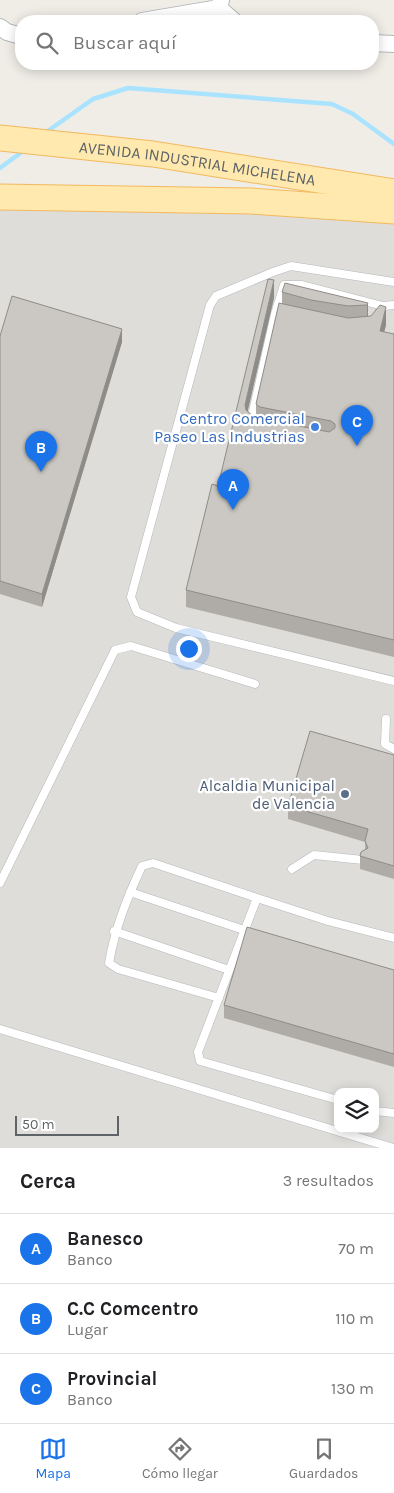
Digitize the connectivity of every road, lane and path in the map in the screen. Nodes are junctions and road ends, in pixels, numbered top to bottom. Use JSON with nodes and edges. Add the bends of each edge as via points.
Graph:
{"nodes":[{"id":1,"x":220,"y":4,"type":"edge"},
{"id":2,"x":170,"y":15,"type":"edge"},
{"id":3,"x":229,"y":15,"type":"edge"},
{"id":4,"x":0,"y":27,"type":"edge"},
{"id":5,"x":15,"y":34,"type":"edge"},
{"id":6,"x":379,"y":43,"type":"edge"},
{"id":7,"x":394,"y":44,"type":"edge"},
{"id":8,"x":10,"y":139,"type":"edge"},
{"id":9,"x":394,"y":192,"type":"edge"},
{"id":10,"x":0,"y":197,"type":"edge"},
{"id":11,"x":394,"y":211,"type":"edge"},
{"id":12,"x":394,"y":282,"type":"edge"},
{"id":13,"x":394,"y":305,"type":"edge"},
{"id":14,"x":383,"y":306,"type":"junction"},
{"id":15,"x":275,"y":314,"type":"junction"},
{"id":16,"x":292,"y":318,"type":"edge"},
{"id":17,"x":374,"y":321,"type":"edge"},
{"id":18,"x":256,"y":430,"type":"edge"},
{"id":19,"x":394,"y":681,"type":"edge"},
{"id":20,"x":255,"y":684,"type":"dead end"},
{"id":21,"x":386,"y":720,"type":"dead end"},
{"id":22,"x":394,"y":749,"type":"edge"},
{"id":23,"x":363,"y":860,"type":"edge"},
{"id":24,"x":292,"y":869,"type":"dead end"},
{"id":25,"x":0,"y":884,"type":"edge"},
{"id":26,"x":130,"y":892,"type":"junction"},
{"id":27,"x":257,"y":898,"type":"junction"},
{"id":28,"x":244,"y":930,"type":"junction"},
{"id":29,"x":114,"y":931,"type":"junction"},
{"id":30,"x":394,"y":938,"type":"edge"},
{"id":31,"x":228,"y":970,"type":"junction"},
{"id":32,"x":219,"y":998,"type":"junction"},
{"id":33,"x":0,"y":1028,"type":"edge"},
{"id":34,"x":334,"y":1099,"type":"edge"},
{"id":35,"x":379,"y":1111,"type":"edge"},
{"id":36,"x":394,"y":1113,"type":"edge"},
{"id":37,"x":393,"y":1148,"type":"edge"}],
"edges":[{"from":1,"to":2,"type":"street"},
{"from":1,"to":3,"type":"street"},
{"from":4,"to":5,"type":"street"},
{"from":6,"to":7,"type":"street"},
{"from":8,"to":9,"type":"main road","name":"AVENIDA INDUSTRIAL MICHELENA","via":[[160,155]]},
{"from":10,"to":11,"type":"main road","name":"AVENIDA INDUSTRIAL MICHELENA","via":[[251,201]]},
{"from":12,"to":19,"type":"lane","via":[[291,266],[216,296],[210,305],[131,597],[137,612],[176,628]]},
{"from":13,"to":14,"type":"lane"},
{"from":14,"to":15,"type":"lane","via":[[302,285],[284,284]]},
{"from":14,"to":17,"type":"lane"},
{"from":15,"to":16,"type":"lane"},
{"from":15,"to":18,"type":"lane","via":[[250,424]]},
{"from":20,"to":25,"type":"lane","via":[[131,646],[115,650]]},
{"from":21,"to":22,"type":"lane","via":[[385,744]]},
{"from":23,"to":24,"type":"lane","via":[[314,855]]},
{"from":26,"to":27,"type":"lane","via":[[142,866],[152,863]]},
{"from":26,"to":28,"type":"lane"},
{"from":26,"to":29,"type":"lane"},
{"from":27,"to":28,"type":"lane"},
{"from":27,"to":30,"type":"lane"},
{"from":28,"to":31,"type":"lane"},
{"from":29,"to":31,"type":"lane"},
{"from":29,"to":32,"type":"lane","via":[[108,963],[118,969]]},
{"from":31,"to":32,"type":"lane"},
{"from":32,"to":34,"type":"lane","via":[[198,1052],[200,1062]]},
{"from":33,"to":37,"type":"lane"},
{"from":35,"to":36,"type":"lane"}]}
